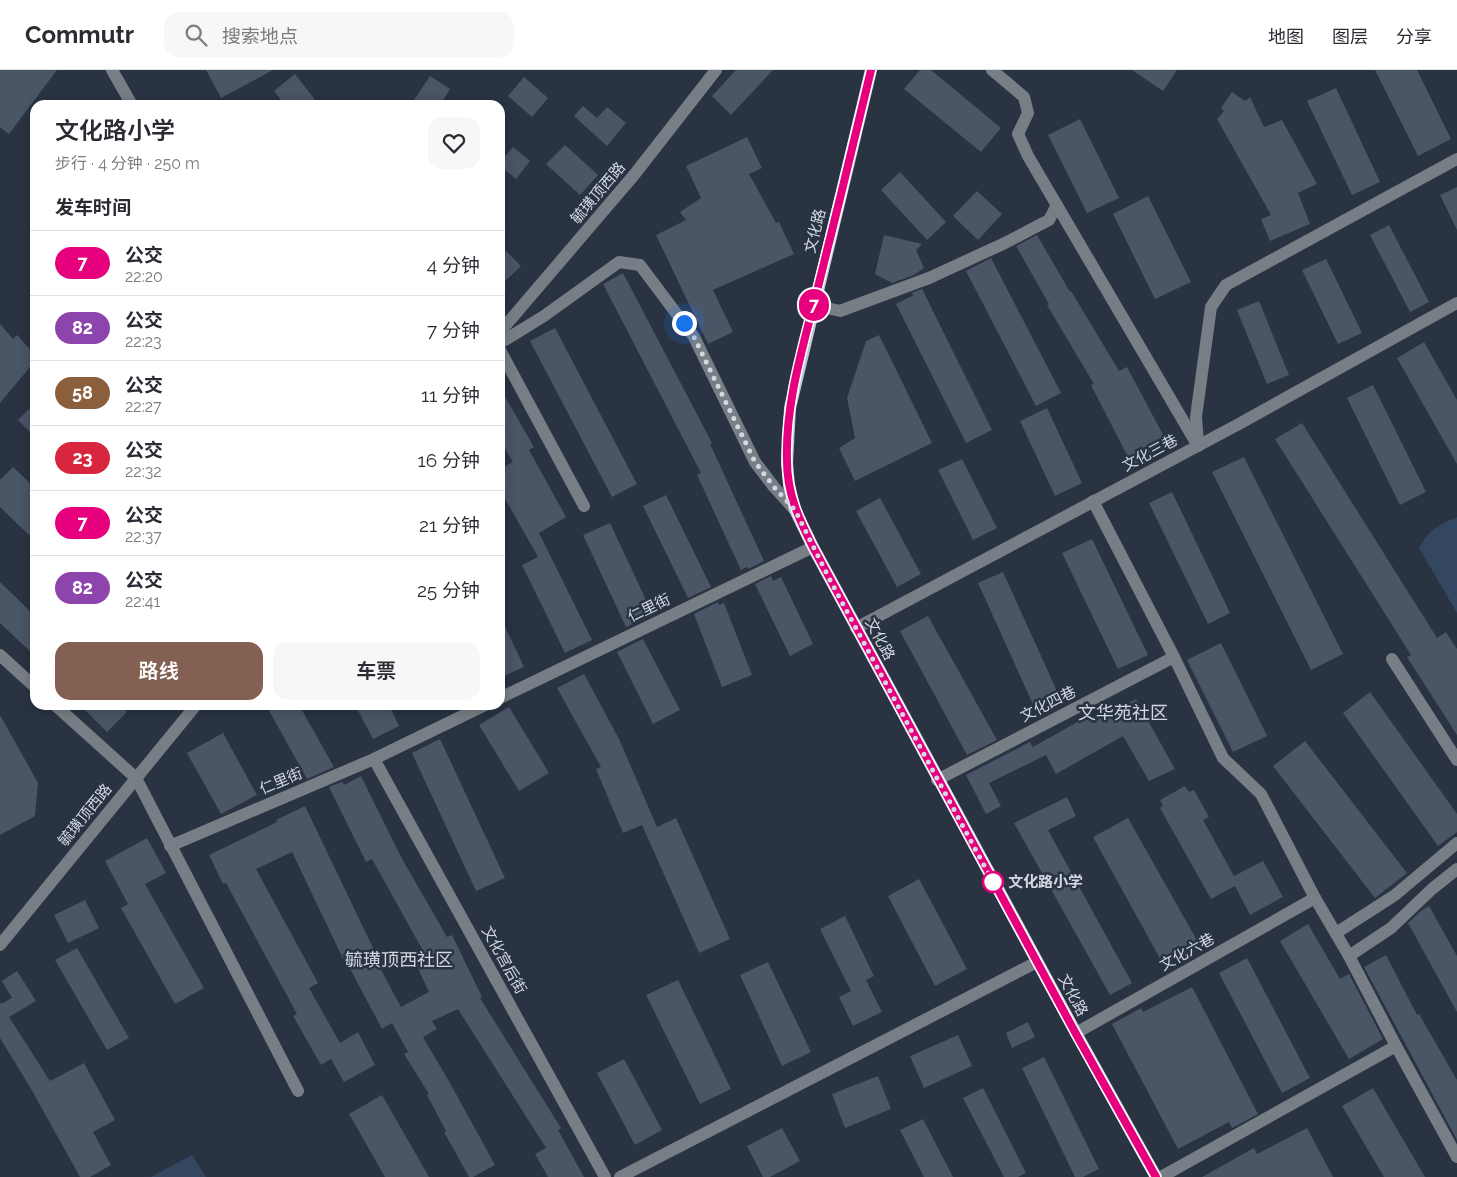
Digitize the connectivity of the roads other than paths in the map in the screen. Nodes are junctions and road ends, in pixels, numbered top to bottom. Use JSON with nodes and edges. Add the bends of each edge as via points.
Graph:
{"nodes":[{"id":1,"x":112,"y":70,"type":"edge"},
{"id":2,"x":716,"y":70,"type":"edge"},
{"id":3,"x":871,"y":70,"type":"edge"},
{"id":4,"x":992,"y":70,"type":"edge"},
{"id":5,"x":129,"y":100,"type":"edge"},
{"id":6,"x":1457,"y":159,"type":"edge"},
{"id":7,"x":1057,"y":205,"type":"junction"},
{"id":8,"x":1457,"y":303,"type":"edge"},
{"id":9,"x":814,"y":305,"type":"junction"},
{"id":10,"x":505,"y":326,"type":"edge"},
{"id":11,"x":505,"y":340,"type":"edge"},
{"id":12,"x":505,"y":359,"type":"edge"},
{"id":13,"x":1198,"y":446,"type":"junction"},
{"id":14,"x":1093,"y":501,"type":"junction"},
{"id":15,"x":584,"y":506,"type":"dead end"},
{"id":16,"x":795,"y":510,"type":"junction"},
{"id":17,"x":813,"y":547,"type":"junction"},
{"id":18,"x":856,"y":628,"type":"junction"},
{"id":19,"x":0,"y":655,"type":"edge"},
{"id":20,"x":1174,"y":657,"type":"junction"},
{"id":21,"x":1392,"y":658,"type":"dead end"},
{"id":22,"x":30,"y":682,"type":"edge"},
{"id":23,"x":505,"y":696,"type":"edge"},
{"id":24,"x":61,"y":710,"type":"edge"},
{"id":25,"x":192,"y":710,"type":"edge"},
{"id":26,"x":475,"y":710,"type":"edge"},
{"id":27,"x":374,"y":759,"type":"junction"},
{"id":28,"x":1457,"y":760,"type":"edge"},
{"id":29,"x":136,"y":778,"type":"junction"},
{"id":30,"x":937,"y":780,"type":"junction"},
{"id":31,"x":1457,"y":843,"type":"edge"},
{"id":32,"x":170,"y":846,"type":"junction"},
{"id":33,"x":1457,"y":869,"type":"edge"},
{"id":34,"x":1315,"y":898,"type":"junction"},
{"id":35,"x":1336,"y":933,"type":"junction"},
{"id":36,"x":0,"y":945,"type":"edge"},
{"id":37,"x":1349,"y":956,"type":"junction"},
{"id":38,"x":1037,"y":962,"type":"junction"},
{"id":39,"x":1076,"y":1034,"type":"junction"},
{"id":40,"x":1396,"y":1046,"type":"junction"},
{"id":41,"x":298,"y":1091,"type":"dead end"},
{"id":42,"x":1457,"y":1157,"type":"edge"},
{"id":43,"x":605,"y":1177,"type":"edge"},
{"id":44,"x":620,"y":1177,"type":"edge"},
{"id":45,"x":1156,"y":1177,"type":"edge"},
{"id":46,"x":1161,"y":1177,"type":"edge"}],
"edges":[{"from":1,"to":5,"type":"street"},
{"from":2,"to":10,"type":"street","name":"毓璜顶西路","via":[[634,175]]},
{"from":3,"to":9,"type":"main road","name":"文化路"},
{"from":4,"to":7,"type":"street","via":[[1024,96],[1028,114],[1018,134]]},
{"from":6,"to":13,"type":"street","via":[[1226,285],[1211,307],[1196,417]]},
{"from":7,"to":9,"type":"street","via":[[1049,220],[929,278],[840,311]]},
{"from":7,"to":13,"type":"street"},
{"from":8,"to":13,"type":"street","name":"文化三巷"},
{"from":9,"to":16,"type":"main road","name":"文化路","via":[[787,433],[786,462]]},
{"from":11,"to":16,"type":"street","via":[[619,262],[640,264],[694,337],[755,462]]},
{"from":12,"to":15,"type":"street"},
{"from":13,"to":14,"type":"street","name":"文化三巷"},
{"from":14,"to":18,"type":"street","name":"文化三巷"},
{"from":14,"to":20,"type":"street"},
{"from":16,"to":17,"type":"main road","name":"文化路"},
{"from":17,"to":18,"type":"main road","name":"文化路"},
{"from":17,"to":23,"type":"street","name":"仁里街"},
{"from":18,"to":30,"type":"main road","name":"文化路"},
{"from":19,"to":22,"type":"street"},
{"from":20,"to":30,"type":"street","name":"文化四巷"},
{"from":20,"to":34,"type":"street","via":[[1223,758],[1261,794]]},
{"from":21,"to":28,"type":"street"},
{"from":24,"to":29,"type":"street"},
{"from":25,"to":29,"type":"street","name":"毓璜顶西路"},
{"from":26,"to":27,"type":"street","name":"仁里街"},
{"from":27,"to":32,"type":"street","name":"仁里街"},
{"from":27,"to":43,"type":"street","name":"文化宫后街"},
{"from":29,"to":32,"type":"street"},
{"from":29,"to":36,"type":"street","name":"毓璜顶西路"},
{"from":30,"to":38,"type":"main road","name":"文化路"},
{"from":31,"to":35,"type":"street","via":[[1395,895]]},
{"from":32,"to":41,"type":"street"},
{"from":33,"to":37,"type":"street","via":[[1391,928]]},
{"from":34,"to":35,"type":"street"},
{"from":34,"to":39,"type":"street","name":"文化六巷"},
{"from":35,"to":37,"type":"street"},
{"from":37,"to":40,"type":"street"},
{"from":38,"to":39,"type":"main road","name":"文化路"},
{"from":38,"to":44,"type":"street"},
{"from":39,"to":45,"type":"main road","name":"文化路"},
{"from":40,"to":42,"type":"street"},
{"from":40,"to":46,"type":"street"}]}
